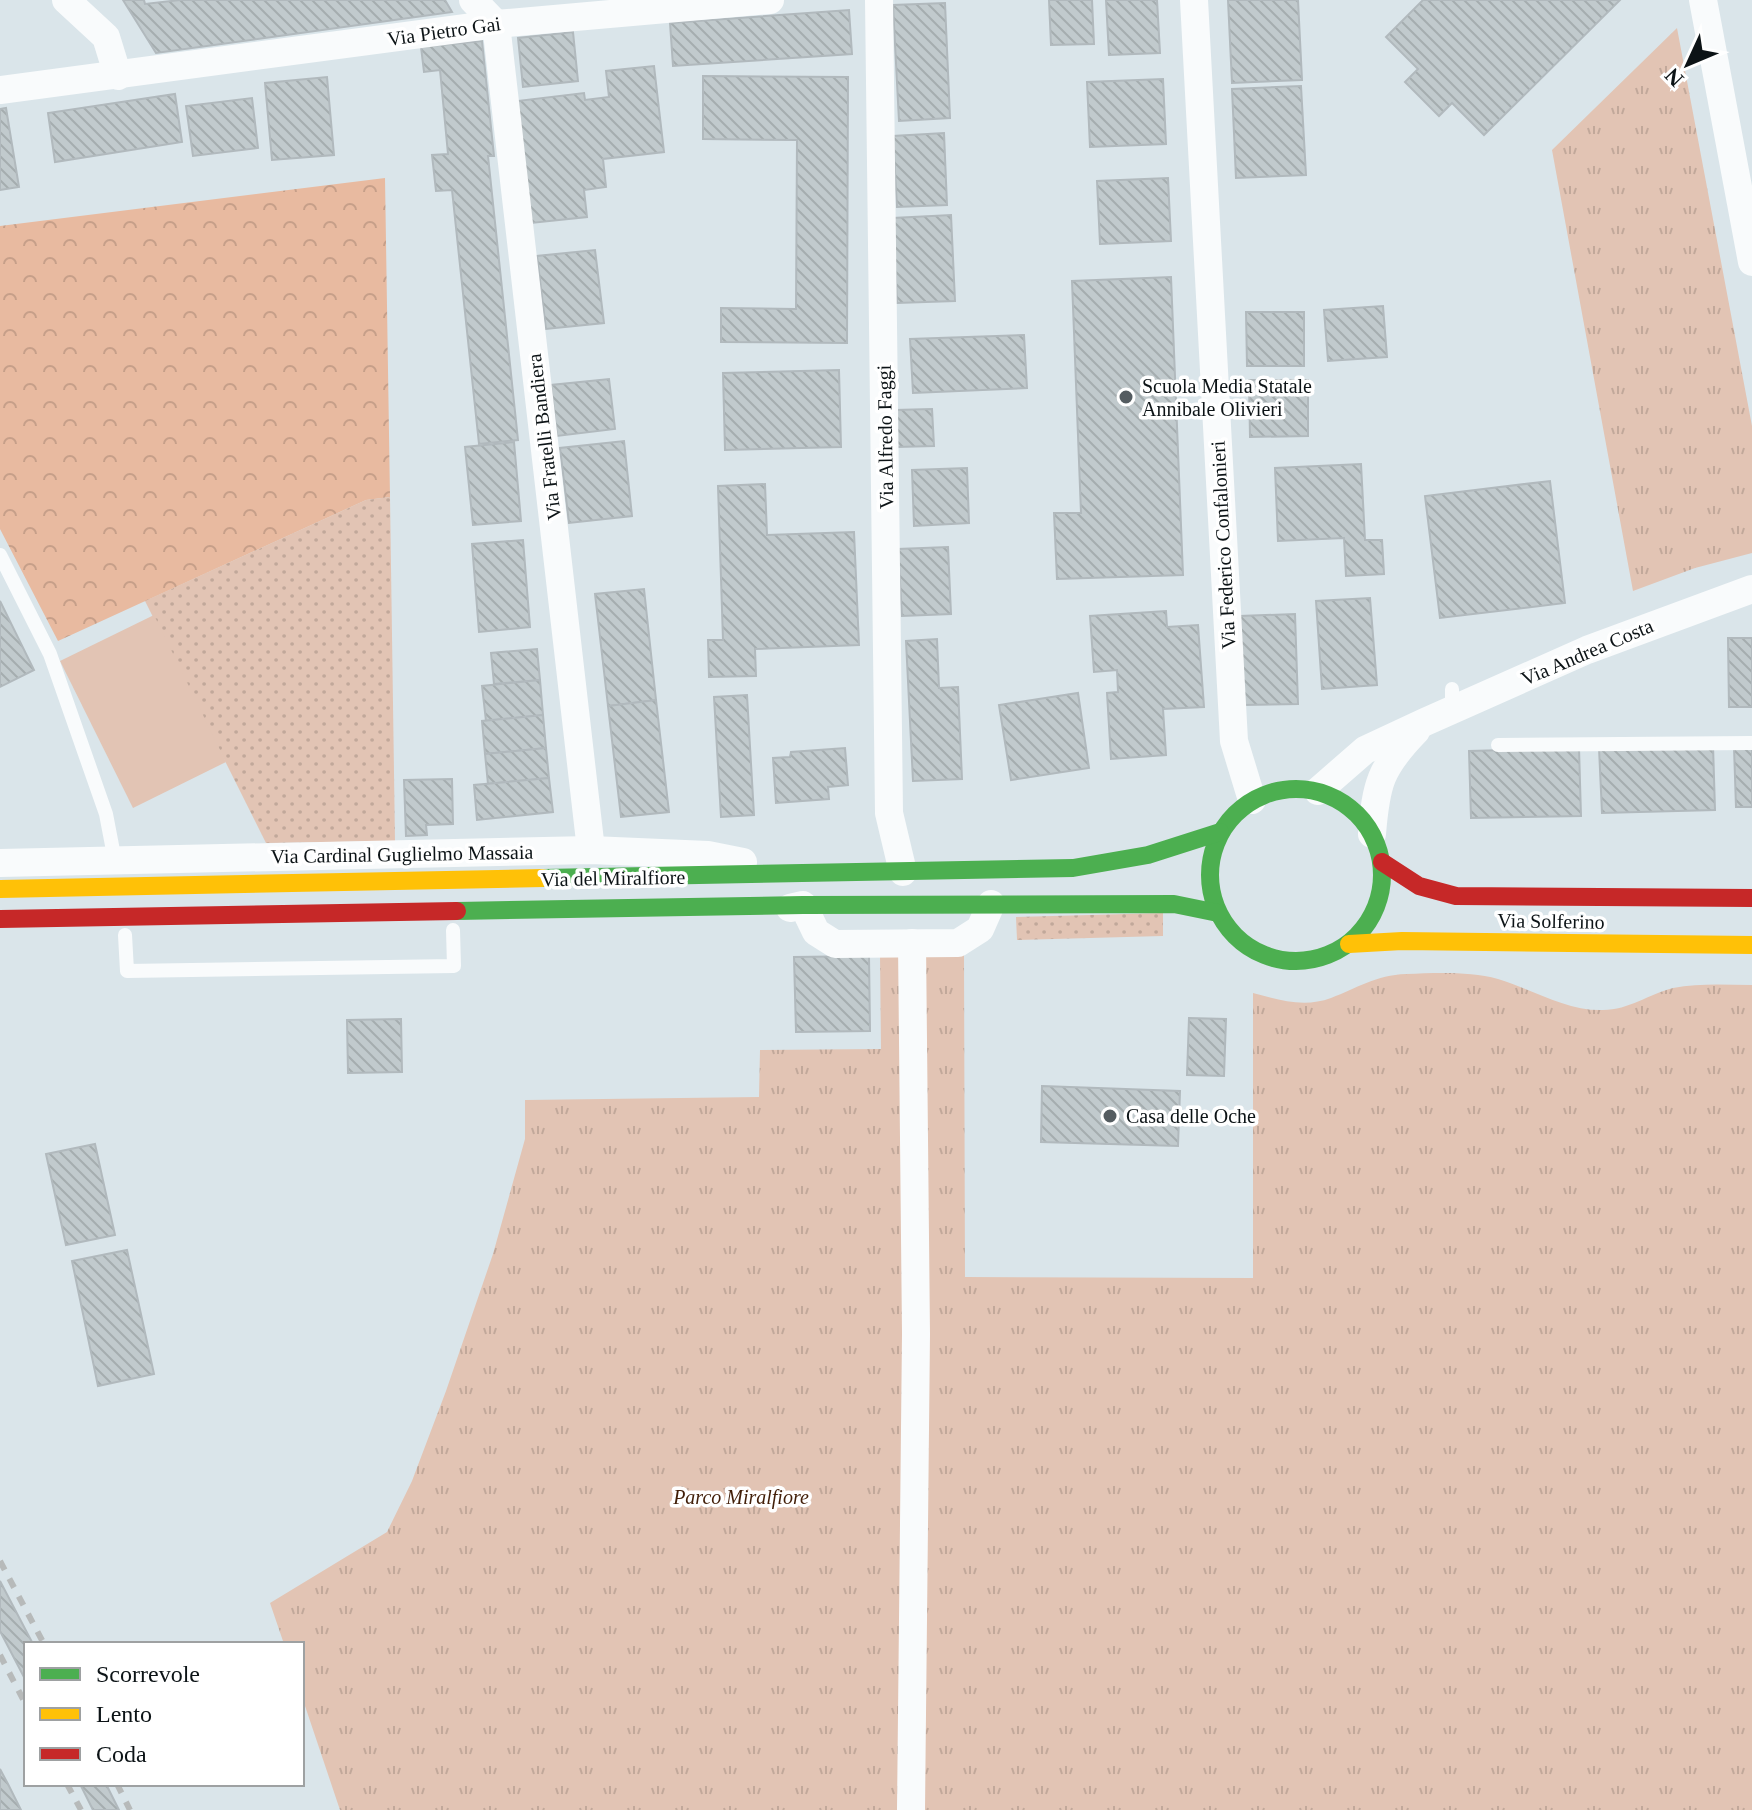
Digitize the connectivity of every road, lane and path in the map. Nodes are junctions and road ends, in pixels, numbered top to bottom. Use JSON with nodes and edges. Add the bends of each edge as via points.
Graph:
{"nodes":[{"id":1,"x":66,"y":0,"type":"edge"},
{"id":2,"x":473,"y":0,"type":"edge"},
{"id":3,"x":770,"y":0,"type":"edge"},
{"id":4,"x":879,"y":0,"type":"edge"},
{"id":5,"x":1194,"y":0,"type":"edge"},
{"id":6,"x":1703,"y":0,"type":"edge"},
{"id":7,"x":496,"y":24,"type":"junction"},
{"id":8,"x":118,"y":76,"type":"junction"},
{"id":9,"x":0,"y":90,"type":"edge"},
{"id":10,"x":1752,"y":262,"type":"edge"},
{"id":11,"x":0,"y":555,"type":"edge"},
{"id":12,"x":1752,"y":589,"type":"edge"},
{"id":13,"x":1425,"y":722,"type":"junction"},
{"id":14,"x":1752,"y":743,"type":"edge"},
{"id":15,"x":1498,"y":745,"type":"dead end"},
{"id":16,"x":1318,"y":791,"type":"junction"},
{"id":17,"x":1252,"y":800,"type":"junction"},
{"id":18,"x":1220,"y":832,"type":"junction"},
{"id":19,"x":1372,"y":834,"type":"junction"},
{"id":20,"x":591,"y":850,"type":"junction"},
{"id":21,"x":85,"y":861,"type":"junction"},
{"id":22,"x":115,"y":861,"type":"junction"},
{"id":23,"x":1382,"y":862,"type":"junction"},
{"id":24,"x":0,"y":863,"type":"edge"},
{"id":25,"x":903,"y":872,"type":"junction"},
{"id":26,"x":802,"y":875,"type":"junction"},
{"id":27,"x":0,"y":889,"type":"edge"},
{"id":28,"x":1752,"y":898,"type":"edge"},
{"id":29,"x":991,"y":904,"type":"junction"},
{"id":30,"x":803,"y":905,"type":"junction"},
{"id":31,"x":1218,"y":913,"type":"junction"},
{"id":32,"x":0,"y":919,"type":"edge"},
{"id":33,"x":453,"y":930,"type":"junction"},
{"id":34,"x":125,"y":935,"type":"junction"},
{"id":35,"x":58,"y":936,"type":"junction"},
{"id":36,"x":0,"y":937,"type":"edge"},
{"id":37,"x":912,"y":943,"type":"junction"},
{"id":38,"x":1349,"y":944,"type":"junction"},
{"id":39,"x":1752,"y":945,"type":"edge"},
{"id":40,"x":911,"y":1810,"type":"edge"}],
"edges":[{"from":1,"to":8,"type":"street","via":[[106,37]]},
{"from":2,"to":7,"type":"street"},
{"from":3,"to":7,"type":"street","name":"Via Pietro Gai"},
{"from":4,"to":25,"type":"street","name":"Via Alfredo Faggi","via":[[889,813]]},
{"from":5,"to":17,"type":"street","name":"Via Federico Confalonieri","via":[[1234,741]]},
{"from":6,"to":10,"type":"street"},
{"from":7,"to":8,"type":"street","name":"Via Pietro Gai"},
{"from":7,"to":20,"type":"street","name":"Via Fratelli Bandiera"},
{"from":8,"to":9,"type":"street","name":"Via Pietro Gai"},
{"from":11,"to":22,"type":"lane","via":[[50,654],[106,814]]},
{"from":12,"to":13,"type":"street","name":"Via Andrea Costa","via":[[1452,700]]},
{"from":13,"to":16,"type":"street","name":"Via Andrea Costa","via":[[1365,750]]},
{"from":13,"to":19,"type":"street","name":"Via Andrea Costa","via":[[1387,767],[1375,793]]},
{"from":14,"to":15,"type":"lane"},
{"from":16,"to":17,"type":"main road","via":[[1273,791]]},
{"from":16,"to":19,"type":"main road","via":[[1358,815]]},
{"from":17,"to":18,"type":"main road"},
{"from":18,"to":25,"type":"main road","name":"Via del Miralfiore","via":[[1141,858],[1087,867]]},
{"from":18,"to":31,"type":"main road","via":[[1210,873]]},
{"from":19,"to":23,"type":"main road"},
{"from":20,"to":22,"type":"street","name":"Via Cardinal Guglielmo Massaia"},
{"from":20,"to":26,"type":"street","name":"Via Cardinal Guglielmo Massaia","via":[[708,855]]},
{"from":21,"to":22,"type":"street","name":"Via Cardinal Guglielmo Massaia"},
{"from":21,"to":24,"type":"street","name":"Via Cardinal Guglielmo Massaia"},
{"from":21,"to":34,"type":"street","via":[[104,872],[121,910]]},
{"from":21,"to":35,"type":"street","via":[[53,893],[51,911]]},
{"from":23,"to":28,"type":"main road","name":"Via Solferino","via":[[1419,886],[1456,896]]},
{"from":23,"to":38,"type":"main road","via":[[1377,908]]},
{"from":25,"to":26,"type":"main road","name":"Via del Miralfiore"},
{"from":26,"to":27,"type":"main road","name":"Via del Miralfiore"},
{"from":29,"to":30,"type":"main road","name":"Via del Miralfiore"},
{"from":29,"to":31,"type":"main road","name":"Via del Miralfiore","via":[[1174,904]]},
{"from":29,"to":37,"type":"street","via":[[980,929],[958,943]]},
{"from":30,"to":32,"type":"main road","name":"Via del Miralfiore"},
{"from":30,"to":33,"type":"street","name":"Via del Miralfiore","via":[[716,926]]},
{"from":30,"to":37,"type":"street","via":[[816,932],[835,944]]},
{"from":31,"to":38,"type":"main road","via":[[1233,934],[1276,960],[1302,962]]},
{"from":33,"to":34,"type":"street","name":"Via del Miralfiore"},
{"from":33,"to":34,"type":"lane","via":[[454,966],[127,971]]},
{"from":34,"to":35,"type":"street","name":"Via del Miralfiore"},
{"from":35,"to":36,"type":"street","name":"Via del Miralfiore"},
{"from":37,"to":40,"type":"street","via":[[916,1334]]},
{"from":38,"to":39,"type":"main road","name":"Via Solferino"}]}
